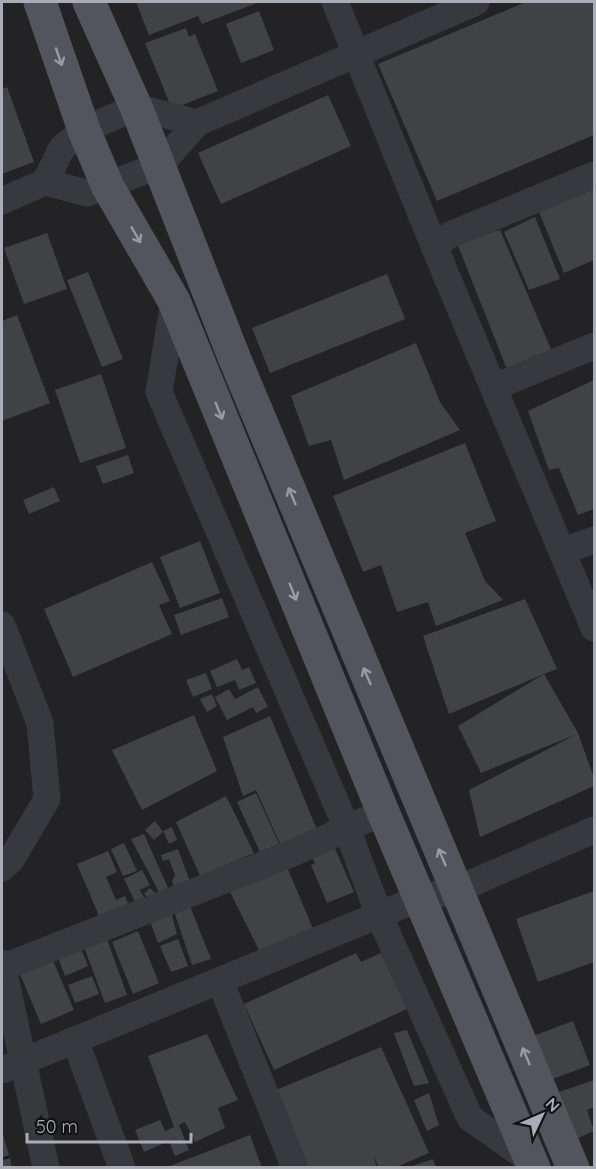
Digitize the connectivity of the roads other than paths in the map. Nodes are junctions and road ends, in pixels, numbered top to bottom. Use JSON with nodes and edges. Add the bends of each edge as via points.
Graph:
{"nodes":[{"id":1,"x":40,"y":2,"type":"edge"},
{"id":2,"x":89,"y":2,"type":"edge"},
{"id":3,"x":335,"y":2,"type":"edge"},
{"id":4,"x":476,"y":2,"type":"edge"},
{"id":5,"x":356,"y":54,"type":"junction"},
{"id":6,"x":136,"y":107,"type":"junction"},
{"id":7,"x":197,"y":123,"type":"junction"},
{"id":8,"x":84,"y":130,"type":"junction"},
{"id":9,"x":160,"y":165,"type":"junction"},
{"id":10,"x":594,"y":176,"type":"edge"},
{"id":11,"x":45,"y":182,"type":"junction"},
{"id":12,"x":108,"y":187,"type":"junction"},
{"id":13,"x":2,"y":201,"type":"edge"},
{"id":14,"x":434,"y":246,"type":"junction"},
{"id":15,"x":174,"y":301,"type":"junction"},
{"id":16,"x":594,"y":346,"type":"edge"},
{"id":17,"x":494,"y":387,"type":"junction"},
{"id":18,"x":594,"y":540,"type":"edge"},
{"id":19,"x":563,"y":551,"type":"junction"},
{"id":20,"x":2,"y":625,"type":"edge"},
{"id":21,"x":594,"y":628,"type":"edge"},
{"id":22,"x":382,"y":812,"type":"junction"},
{"id":23,"x":346,"y":826,"type":"junction"},
{"id":24,"x":594,"y":830,"type":"edge"},
{"id":25,"x":2,"y":868,"type":"edge"},
{"id":26,"x":456,"y":890,"type":"junction"},
{"id":27,"x":420,"y":898,"type":"junction"},
{"id":28,"x":379,"y":915,"type":"junction"},
{"id":29,"x":3,"y":965,"type":"edge"},
{"id":30,"x":220,"y":981,"type":"junction"},
{"id":31,"x":75,"y":1040,"type":"junction"},
{"id":32,"x":12,"y":1065,"type":"edge"},
{"id":33,"x":533,"y":1164,"type":"edge"},
{"id":34,"x":46,"y":1167,"type":"edge"},
{"id":35,"x":122,"y":1167,"type":"edge"},
{"id":36,"x":296,"y":1167,"type":"edge"},
{"id":37,"x":573,"y":1167,"type":"edge"}],
"edges":[{"from":1,"to":8,"type":"main road","one_way":true},
{"from":2,"to":6,"type":"main road"},
{"from":3,"to":5,"type":"street"},
{"from":4,"to":5,"type":"street"},
{"from":5,"to":7,"type":"street"},
{"from":5,"to":14,"type":"street"},
{"from":6,"to":7,"type":"street"},
{"from":6,"to":8,"type":"street"},
{"from":6,"to":9,"type":"main road"},
{"from":7,"to":9,"type":"street"},
{"from":8,"to":11,"type":"street","via":[[62,148]]},
{"from":8,"to":12,"type":"main road"},
{"from":9,"to":12,"type":"street"},
{"from":26,"to":9,"type":"main road","one_way":true,"via":[[234,357]]},
{"from":10,"to":14,"type":"street","via":[[450,235]]},
{"from":11,"to":12,"type":"street","via":[[87,193]]},
{"from":11,"to":13,"type":"street"},
{"from":12,"to":15,"type":"main road","one_way":true},
{"from":14,"to":17,"type":"street"},
{"from":15,"to":22,"type":"main road","one_way":true},
{"from":15,"to":23,"type":"street","via":[[159,392]]},
{"from":16,"to":17,"type":"street"},
{"from":17,"to":19,"type":"street"},
{"from":18,"to":19,"type":"street"},
{"from":19,"to":21,"type":"street"},
{"from":20,"to":25,"type":"street","via":[[40,723],[47,799],[11,860]]},
{"from":22,"to":23,"type":"street"},
{"from":22,"to":27,"type":"main road"},
{"from":23,"to":28,"type":"street"},
{"from":23,"to":29,"type":"street","via":[[293,853]]},
{"from":24,"to":26,"type":"street"},
{"from":26,"to":27,"type":"street"},
{"from":37,"to":26,"type":"main road","one_way":true},
{"from":27,"to":28,"type":"street"},
{"from":27,"to":33,"type":"main road"},
{"from":28,"to":30,"type":"street"},
{"from":28,"to":33,"type":"street","via":[[470,1118]]},
{"from":29,"to":32,"type":"street"},
{"from":30,"to":31,"type":"street"},
{"from":30,"to":36,"type":"street"},
{"from":31,"to":32,"type":"street"},
{"from":31,"to":35,"type":"street"},
{"from":32,"to":34,"type":"street"}]}
